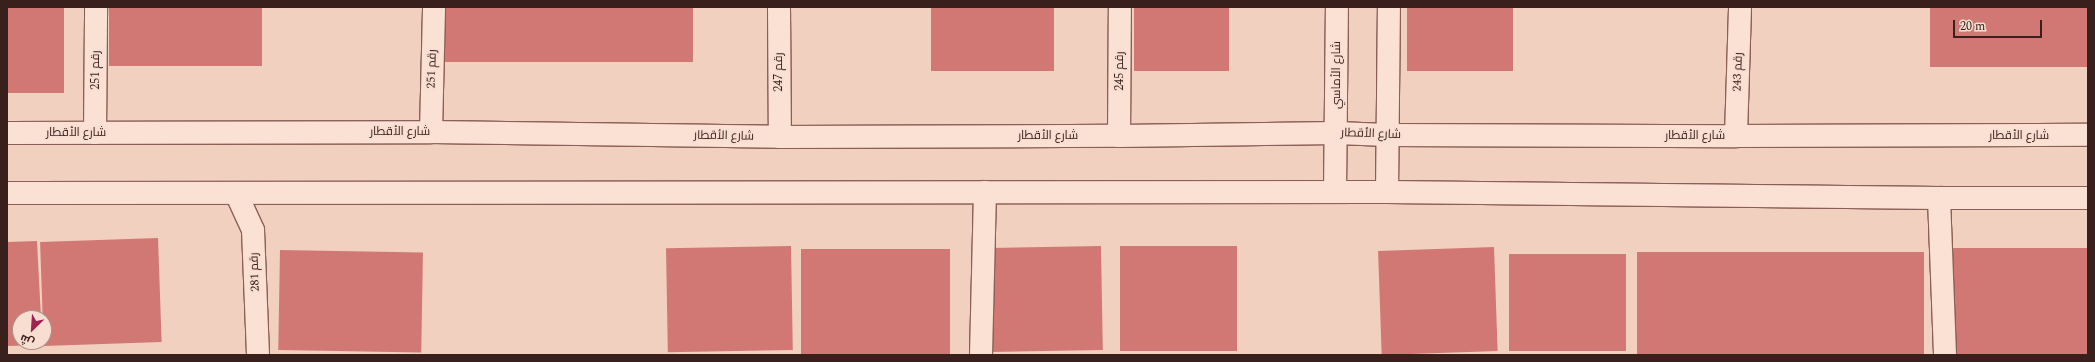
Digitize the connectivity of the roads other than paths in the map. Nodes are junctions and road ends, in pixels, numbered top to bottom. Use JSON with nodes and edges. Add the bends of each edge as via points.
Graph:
{"nodes":[{"id":1,"x":96,"y":7,"type":"edge"},
{"id":2,"x":434,"y":7,"type":"edge"},
{"id":3,"x":779,"y":7,"type":"edge"},
{"id":4,"x":1120,"y":7,"type":"edge"},
{"id":5,"x":1337,"y":7,"type":"edge"},
{"id":6,"x":1389,"y":7,"type":"edge"},
{"id":7,"x":1740,"y":7,"type":"edge"},
{"id":8,"x":431,"y":132,"type":"junction"},
{"id":9,"x":7,"y":133,"type":"edge"},
{"id":10,"x":95,"y":133,"type":"junction"},
{"id":11,"x":1337,"y":133,"type":"junction"},
{"id":12,"x":1387,"y":135,"type":"junction"},
{"id":13,"x":2088,"y":135,"type":"edge"},
{"id":14,"x":1119,"y":136,"type":"junction"},
{"id":15,"x":1736,"y":136,"type":"junction"},
{"id":16,"x":780,"y":137,"type":"junction"},
{"id":17,"x":985,"y":192,"type":"junction"},
{"id":18,"x":1335,"y":192,"type":"junction"},
{"id":19,"x":1387,"y":192,"type":"junction"},
{"id":20,"x":7,"y":193,"type":"edge"},
{"id":21,"x":236,"y":194,"type":"junction"},
{"id":22,"x":1939,"y":198,"type":"junction"},
{"id":23,"x":2088,"y":198,"type":"edge"},
{"id":24,"x":258,"y":355,"type":"edge"},
{"id":25,"x":981,"y":355,"type":"edge"},
{"id":26,"x":1945,"y":355,"type":"edge"}],
"edges":[{"from":1,"to":10,"type":"street","name":"رقم 251"},
{"from":2,"to":8,"type":"street","name":"رقم 251"},
{"from":3,"to":16,"type":"street","name":"رقم 247"},
{"from":4,"to":14,"type":"street","name":"رقم 245"},
{"from":5,"to":11,"type":"street","name":"شارع الأماسي"},
{"from":6,"to":12,"type":"street"},
{"from":7,"to":15,"type":"street","name":"رقم 243"},
{"from":8,"to":10,"type":"street","name":"شارع الأقطار"},
{"from":8,"to":16,"type":"street","name":"شارع الأقطار"},
{"from":9,"to":10,"type":"street","name":"شارع الأقطار"},
{"from":11,"to":12,"type":"street","name":"شارع الأقطار"},
{"from":11,"to":14,"type":"street","name":"شارع الأقطار"},
{"from":11,"to":18,"type":"street","name":"شارع الأماسي"},
{"from":12,"to":15,"type":"street","name":"شارع الأقطار"},
{"from":12,"to":19,"type":"street"},
{"from":13,"to":15,"type":"street","name":"شارع الأقطار"},
{"from":14,"to":16,"type":"street","name":"شارع الأقطار"},
{"from":17,"to":18,"type":"street"},
{"from":17,"to":21,"type":"street"},
{"from":17,"to":25,"type":"street"},
{"from":18,"to":19,"type":"street"},
{"from":19,"to":22,"type":"street"},
{"from":20,"to":21,"type":"street"},
{"from":21,"to":24,"type":"street","name":"رقم 281","via":[[253,230]]},
{"from":22,"to":23,"type":"street"},
{"from":22,"to":26,"type":"street"}]}
